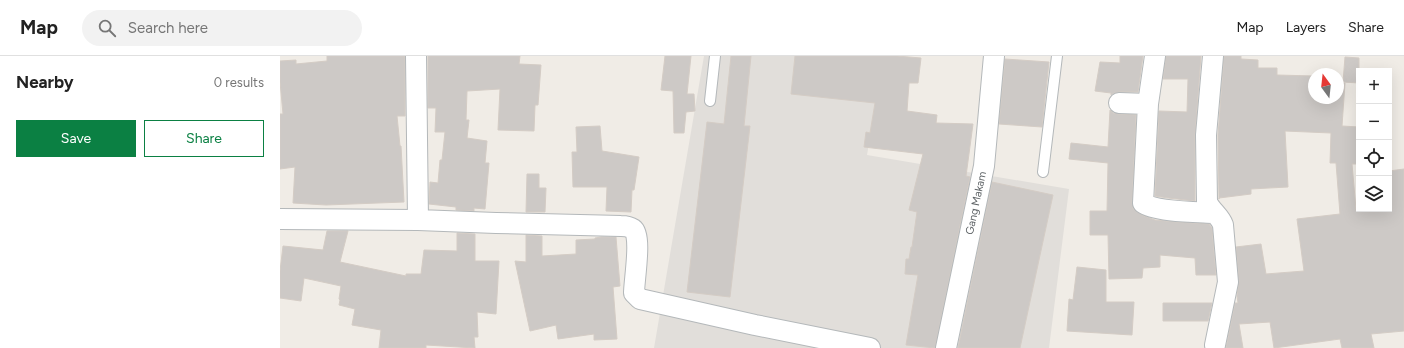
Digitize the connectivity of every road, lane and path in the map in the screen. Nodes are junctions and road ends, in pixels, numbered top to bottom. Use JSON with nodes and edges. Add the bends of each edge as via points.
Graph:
{"nodes":[{"id":1,"x":416,"y":56,"type":"edge"},
{"id":2,"x":715,"y":56,"type":"edge"},
{"id":3,"x":994,"y":56,"type":"edge"},
{"id":4,"x":1057,"y":56,"type":"edge"},
{"id":5,"x":1155,"y":56,"type":"edge"},
{"id":6,"x":1213,"y":56,"type":"edge"},
{"id":7,"x":710,"y":101,"type":"dead end"},
{"id":8,"x":1119,"y":103,"type":"dead end"},
{"id":9,"x":1148,"y":104,"type":"junction"},
{"id":10,"x":1043,"y":172,"type":"dead end"},
{"id":11,"x":1214,"y":213,"type":"junction"},
{"id":12,"x":280,"y":219,"type":"edge"},
{"id":13,"x":418,"y":220,"type":"junction"},
{"id":14,"x":1215,"y":345,"type":"dead end"},
{"id":15,"x":870,"y":348,"type":"edge"},
{"id":16,"x":946,"y":348,"type":"edge"}],
"edges":[{"from":1,"to":13,"type":"street"},
{"from":2,"to":7,"type":"lane"},
{"from":3,"to":16,"type":"street","name":"Gang Makam","via":[[984,166]]},
{"from":4,"to":10,"type":"lane"},
{"from":5,"to":9,"type":"street"},
{"from":6,"to":11,"type":"street","via":[[1206,135],[1207,202]]},
{"from":8,"to":9,"type":"street"},
{"from":9,"to":11,"type":"street","via":[[1143,203],[1149,207]]},
{"from":11,"to":14,"type":"street","via":[[1223,225],[1228,282]]},
{"from":12,"to":13,"type":"street"},
{"from":13,"to":15,"type":"street","via":[[632,228],[638,242],[634,293],[640,299]]}]}
